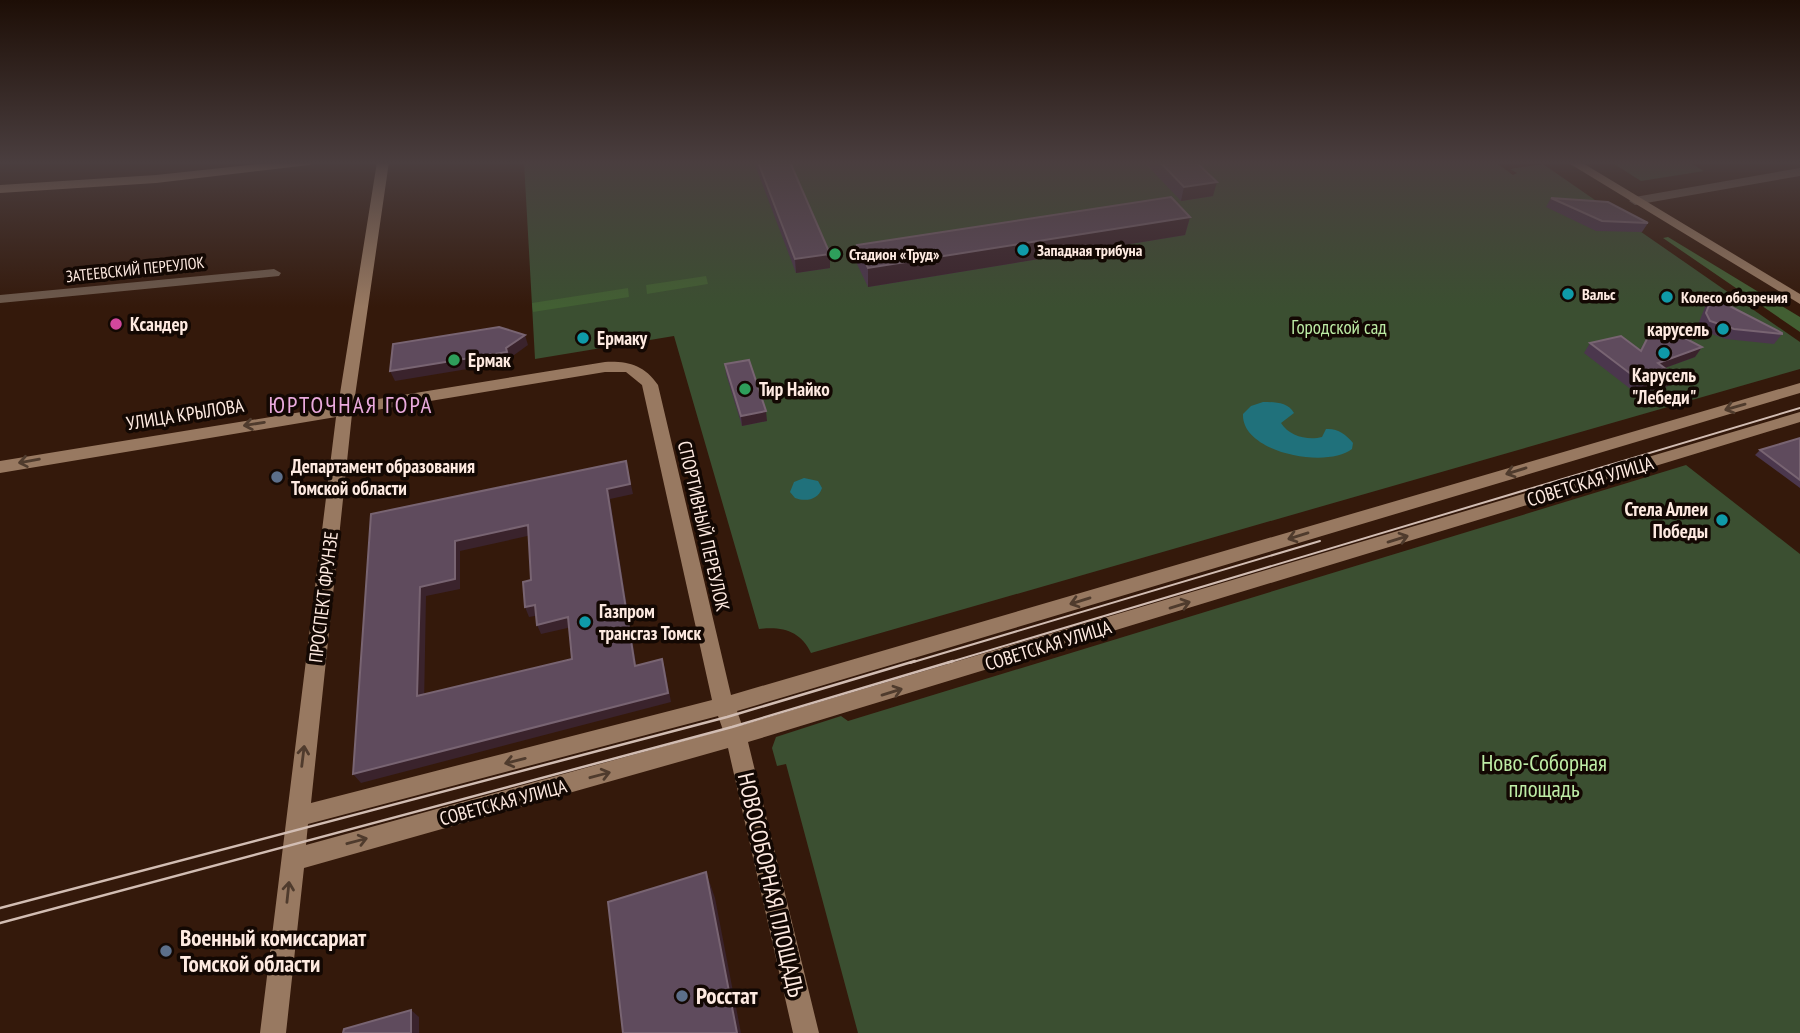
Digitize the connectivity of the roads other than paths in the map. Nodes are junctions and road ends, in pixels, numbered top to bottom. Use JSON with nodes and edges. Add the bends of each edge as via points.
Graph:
{"nodes":[{"id":1,"x":376,"y":210,"type":"edge"},
{"id":2,"x":1650,"y":210,"type":"edge"},
{"id":3,"x":274,"y":273,"type":"dead end"},
{"id":4,"x":0,"y":299,"type":"edge"},
{"id":5,"x":1800,"y":300,"type":"edge"},
{"id":6,"x":626,"y":366,"type":"joint"},
{"id":7,"x":1800,"y":388,"type":"edge"},
{"id":8,"x":345,"y":409,"type":"junction"},
{"id":9,"x":1800,"y":417,"type":"edge"},
{"id":10,"x":0,"y":467,"type":"edge"},
{"id":11,"x":723,"y":706,"type":"junction"},
{"id":12,"x":736,"y":738,"type":"junction"},
{"id":13,"x":296,"y":817,"type":"junction"},
{"id":14,"x":292,"y":860,"type":"junction"},
{"id":15,"x":273,"y":1033,"type":"edge"},
{"id":16,"x":806,"y":1033,"type":"edge"}],
"edges":[{"from":1,"to":8,"type":"street","name":"ПРОСПЕКТ ФРУНЗЕ"},
{"from":2,"to":5,"type":"street"},
{"from":3,"to":4,"type":"street","name":"ЗАТЕЕВСКИЙ ПЕРЕУЛОК"},
{"from":6,"to":8,"type":"street","name":"УЛИЦА КРЫЛОВА"},
{"from":6,"to":11,"type":"street","name":"СПОРТИВНЫЙ ПЕРЕУЛОК","via":[[644,375],[650,384]]},
{"from":7,"to":11,"type":"street","name":"СОВЕТСКАЯ УЛИЦА","one_way":true},
{"from":8,"to":10,"type":"street","name":"УЛИЦА КРЫЛОВА","one_way":true},
{"from":13,"to":8,"type":"street","name":"ПРОСПЕКТ ФРУНЗЕ","one_way":true},
{"from":12,"to":9,"type":"street","name":"СОВЕТСКАЯ УЛИЦА","one_way":true},
{"from":11,"to":12,"type":"street","name":"СПОРТИВНЫЙ ПЕРЕУЛОК"},
{"from":11,"to":13,"type":"street","name":"СОВЕТСКАЯ УЛИЦА","one_way":true},
{"from":14,"to":12,"type":"street","name":"СОВЕТСКАЯ УЛИЦА","one_way":true},
{"from":12,"to":16,"type":"street","name":"НОВОСОБОРНАЯ ПЛОЩАДЬ"},
{"from":13,"to":14,"type":"street","name":"ПРОСПЕКТ ФРУНЗЕ"},
{"from":15,"to":14,"type":"street","name":"ПРОСПЕКТ ФРУНЗЕ","one_way":true}]}
